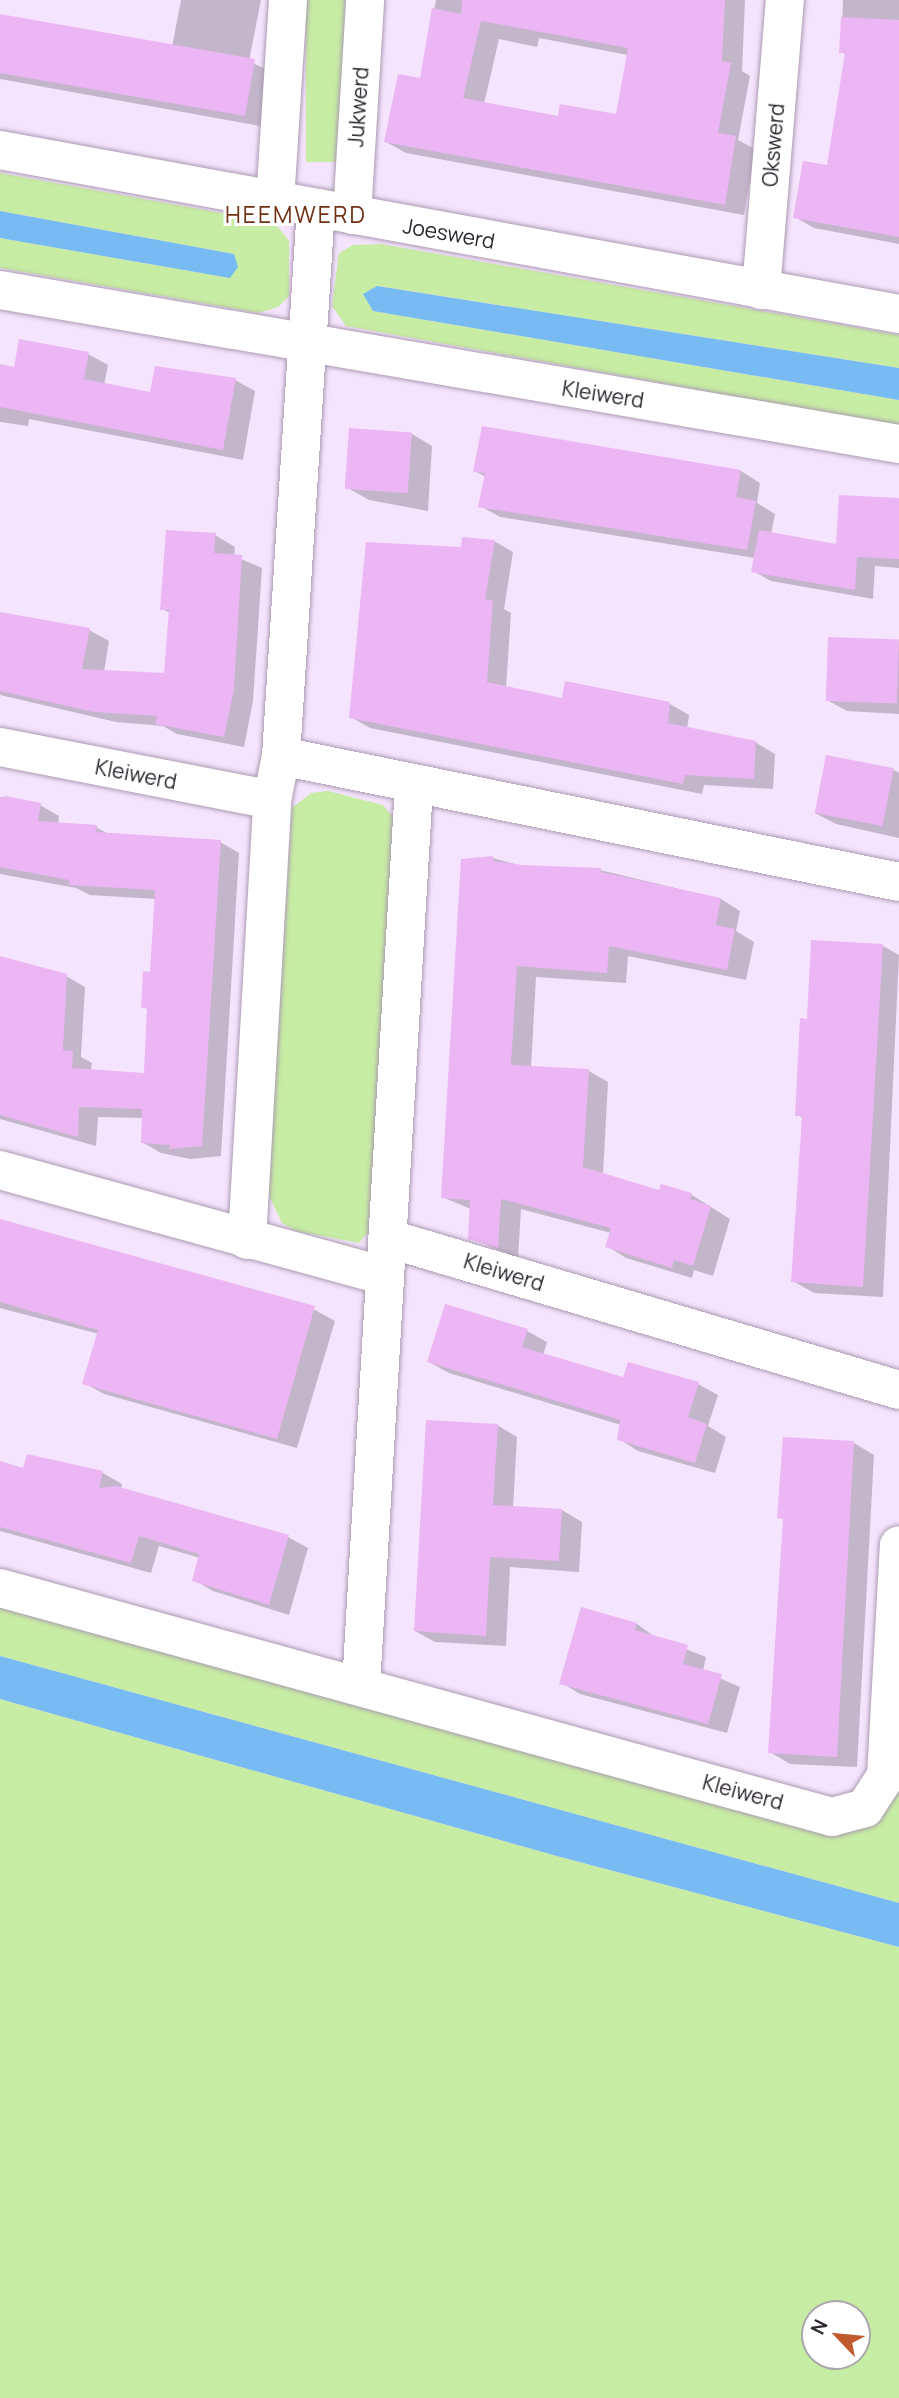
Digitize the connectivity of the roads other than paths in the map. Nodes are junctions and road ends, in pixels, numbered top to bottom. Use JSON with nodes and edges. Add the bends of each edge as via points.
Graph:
{"nodes":[{"id":1,"x":288,"y":0,"type":"edge"},
{"id":2,"x":365,"y":0,"type":"edge"},
{"id":3,"x":785,"y":0,"type":"edge"},
{"id":4,"x":0,"y":150,"type":"edge"},
{"id":5,"x":275,"y":201,"type":"junction"},
{"id":6,"x":334,"y":212,"type":"junction"},
{"id":7,"x":0,"y":290,"type":"edge"},
{"id":8,"x":761,"y":290,"type":"junction"},
{"id":9,"x":899,"y":314,"type":"edge"},
{"id":10,"x":306,"y":345,"type":"junction"},
{"id":11,"x":899,"y":444,"type":"edge"},
{"id":12,"x":0,"y":747,"type":"edge"},
{"id":13,"x":281,"y":756,"type":"junction"},
{"id":14,"x":414,"y":785,"type":"junction"},
{"id":15,"x":272,"y":800,"type":"junction"},
{"id":16,"x":899,"y":882,"type":"edge"},
{"id":17,"x":0,"y":1170,"type":"edge"},
{"id":18,"x":390,"y":1239,"type":"junction"},
{"id":19,"x":247,"y":1240,"type":"junction"},
{"id":20,"x":385,"y":1276,"type":"junction"},
{"id":21,"x":899,"y":1390,"type":"edge"},
{"id":22,"x":899,"y":1545,"type":"edge"},
{"id":23,"x":0,"y":1588,"type":"edge"},
{"id":24,"x":361,"y":1686,"type":"junction"}],
"edges":[{"from":1,"to":5,"type":"street"},
{"from":2,"to":6,"type":"street","name":"Jukwerd"},
{"from":3,"to":8,"type":"street","name":"Okswerd"},
{"from":4,"to":5,"type":"street","name":"Joeswerd"},
{"from":5,"to":6,"type":"street","name":"Joeswerd"},
{"from":6,"to":8,"type":"street","name":"Joeswerd"},
{"from":6,"to":10,"type":"street"},
{"from":7,"to":10,"type":"street","name":"Kleiwerd"},
{"from":8,"to":9,"type":"street","name":"Joeswerd"},
{"from":10,"to":11,"type":"street","name":"Kleiwerd"},
{"from":10,"to":13,"type":"street"},
{"from":12,"to":15,"type":"street","name":"Kleiwerd"},
{"from":13,"to":14,"type":"street"},
{"from":13,"to":15,"type":"street"},
{"from":14,"to":16,"type":"street"},
{"from":14,"to":18,"type":"street"},
{"from":15,"to":19,"type":"street"},
{"from":17,"to":19,"type":"street"},
{"from":18,"to":20,"type":"street"},
{"from":18,"to":21,"type":"street","name":"Kleiwerd"},
{"from":19,"to":20,"type":"street"},
{"from":20,"to":24,"type":"street"},
{"from":22,"to":24,"type":"street","name":"Kleiwerd","via":[[886,1776],[865,1808],[832,1817]]},
{"from":23,"to":24,"type":"street","name":"Kleiwerd"}]}
